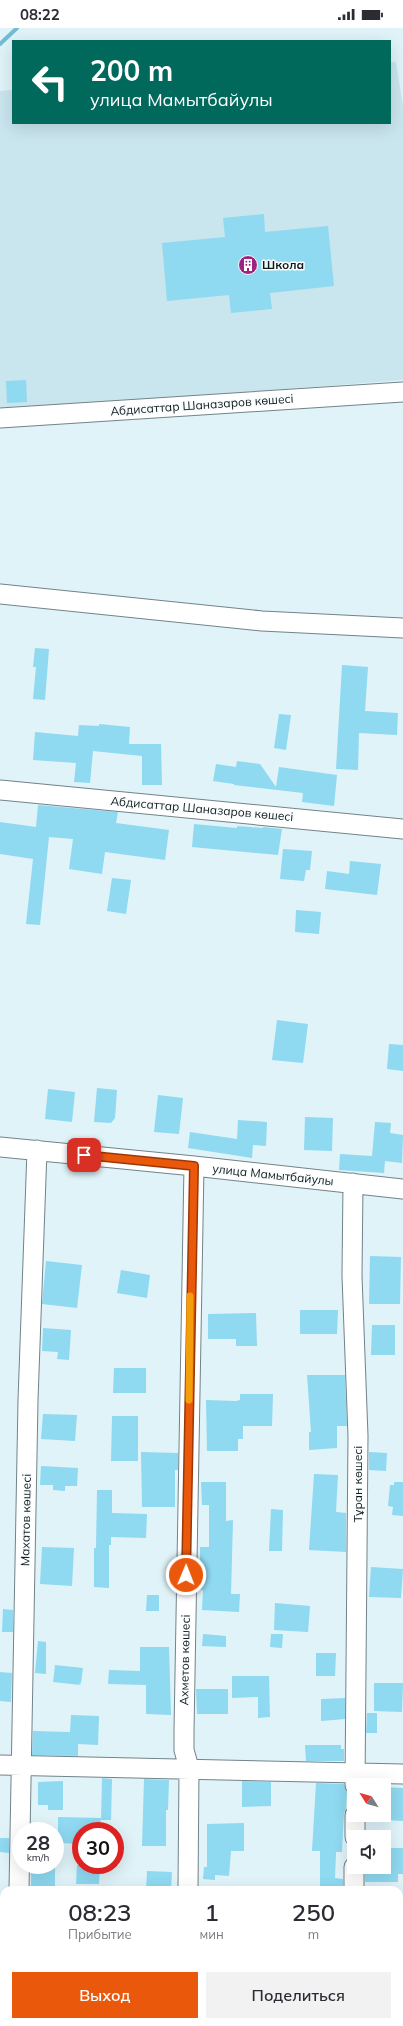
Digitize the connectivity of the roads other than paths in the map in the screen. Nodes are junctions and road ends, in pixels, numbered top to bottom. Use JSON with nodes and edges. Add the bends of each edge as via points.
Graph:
{"nodes":[{"id":1,"x":403,"y":392,"type":"edge"},
{"id":2,"x":0,"y":418,"type":"edge"},
{"id":3,"x":0,"y":594,"type":"edge"},
{"id":4,"x":403,"y":628,"type":"edge"},
{"id":5,"x":0,"y":790,"type":"edge"},
{"id":6,"x":403,"y":828,"type":"edge"},
{"id":7,"x":0,"y":1147,"type":"edge"},
{"id":8,"x":37,"y":1150,"type":"junction"},
{"id":9,"x":194,"y":1166,"type":"junction"},
{"id":10,"x":353,"y":1183,"type":"junction"},
{"id":11,"x":403,"y":1189,"type":"edge"},
{"id":12,"x":0,"y":1765,"type":"edge"},
{"id":13,"x":22,"y":1766,"type":"junction"},
{"id":14,"x":189,"y":1768,"type":"junction"},
{"id":15,"x":403,"y":1774,"type":"edge"},
{"id":16,"x":347,"y":1778,"type":"edge"},
{"id":17,"x":355,"y":1778,"type":"edge"},
{"id":18,"x":365,"y":1778,"type":"edge"},
{"id":19,"x":354,"y":1874,"type":"edge"},
{"id":20,"x":19,"y":1886,"type":"edge"},
{"id":21,"x":188,"y":1886,"type":"edge"},
{"id":22,"x":354,"y":1886,"type":"edge"}],
"edges":[{"from":1,"to":2,"type":"street","name":"Абдисаттар Шаназаров көшесі"},
{"from":3,"to":4,"type":"street","via":[[262,621]]},
{"from":5,"to":6,"type":"street","name":"Абдисаттар Шаназаров көшесі"},
{"from":7,"to":8,"type":"street","name":"улица Мамытбайулы"},
{"from":8,"to":9,"type":"street","name":"улица Мамытбайулы"},
{"from":8,"to":13,"type":"street","name":"Махатов көшесі","via":[[28,1400]]},
{"from":9,"to":10,"type":"street","name":"улица Мамытбайулы"},
{"from":9,"to":14,"type":"street","name":"Ахметов көшесі","via":[[184,1731],[184,1750]]},
{"from":10,"to":11,"type":"street","name":"улица Мамытбайулы"},
{"from":10,"to":17,"type":"street","name":"Тұран көшесі","via":[[352,1276],[358,1436]]},
{"from":12,"to":13,"type":"street"},
{"from":13,"to":14,"type":"street"},
{"from":13,"to":20,"type":"street","name":"Махатов көшесі"},
{"from":14,"to":16,"type":"street"},
{"from":14,"to":21,"type":"street","name":"Ахметов көшесі"},
{"from":15,"to":18,"type":"street"},
{"from":19,"to":22,"type":"street"}]}
